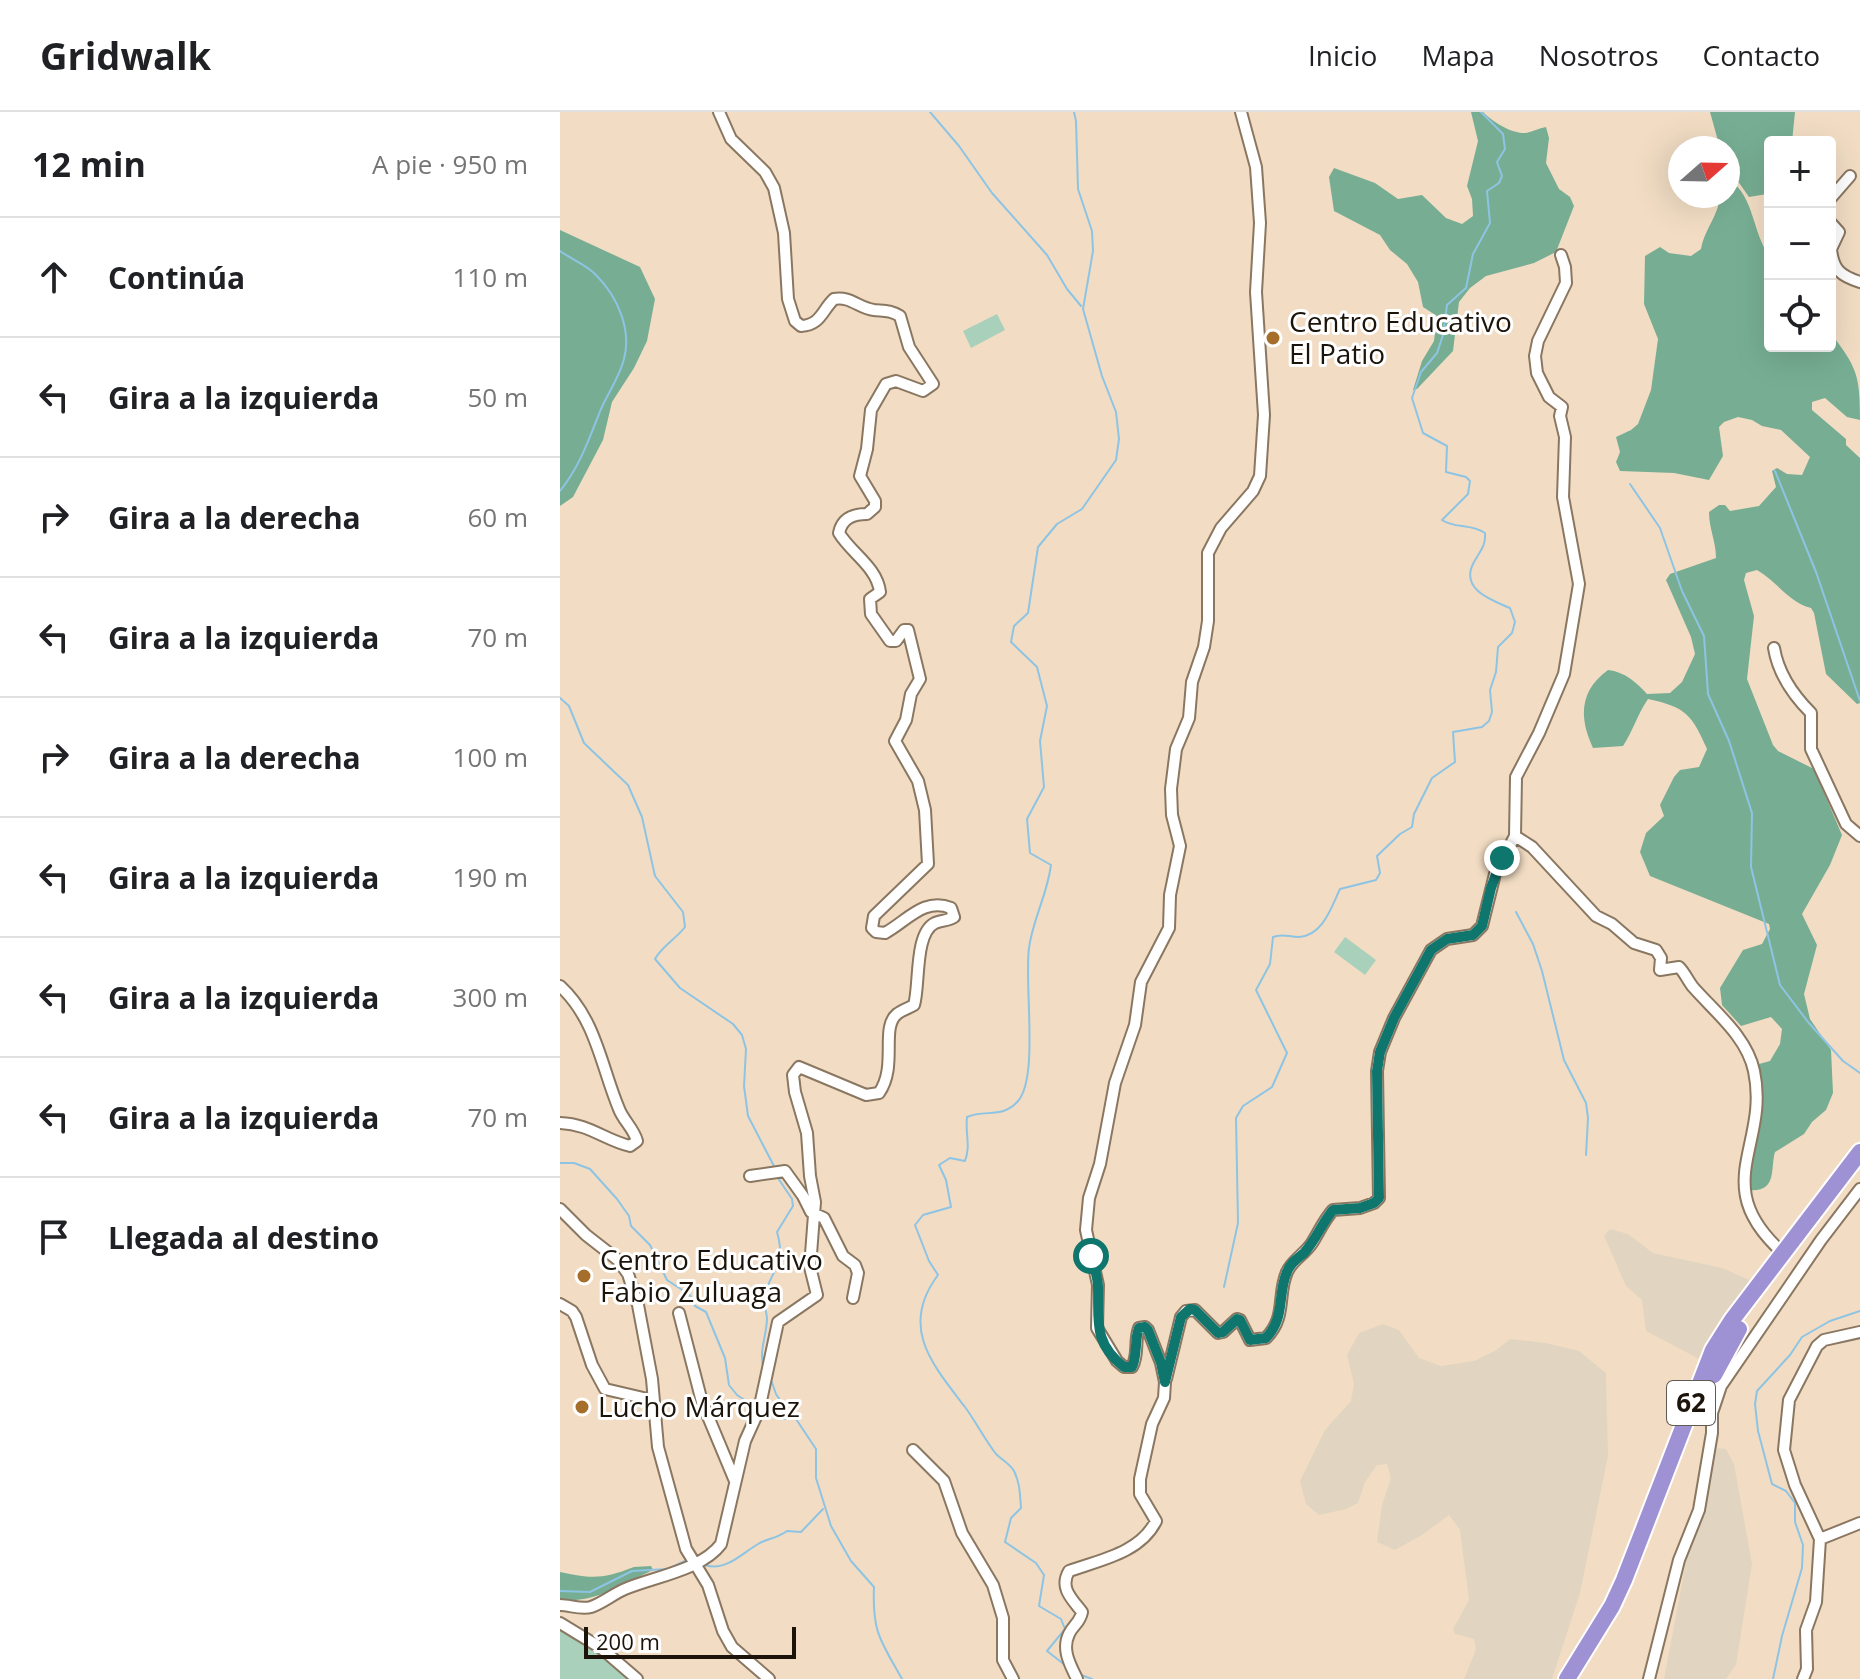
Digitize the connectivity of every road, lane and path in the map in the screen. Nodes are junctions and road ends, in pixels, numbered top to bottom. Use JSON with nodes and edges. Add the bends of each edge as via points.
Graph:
{"nodes":[{"id":1,"x":719,"y":112,"type":"edge"},
{"id":2,"x":1241,"y":112,"type":"edge"},
{"id":3,"x":1850,"y":176,"type":"dead end"},
{"id":4,"x":1836,"y":192,"type":"edge"},
{"id":5,"x":1561,"y":255,"type":"dead end"},
{"id":6,"x":1836,"y":267,"type":"edge"},
{"id":7,"x":1860,"y":282,"type":"edge"},
{"id":8,"x":1774,"y":648,"type":"dead end"},
{"id":9,"x":1515,"y":836,"type":"junction"},
{"id":10,"x":1860,"y":836,"type":"edge"},
{"id":11,"x":560,"y":986,"type":"edge"},
{"id":12,"x":560,"y":1123,"type":"edge"},
{"id":13,"x":1860,"y":1152,"type":"edge"},
{"id":14,"x":1860,"y":1168,"type":"edge"},
{"id":15,"x":750,"y":1176,"type":"dead end"},
{"id":16,"x":1860,"y":1189,"type":"edge"},
{"id":17,"x":560,"y":1209,"type":"edge"},
{"id":18,"x":815,"y":1212,"type":"junction"},
{"id":19,"x":1783,"y":1253,"type":"junction"},
{"id":20,"x":853,"y":1298,"type":"dead end"},
{"id":21,"x":560,"y":1304,"type":"edge"},
{"id":22,"x":679,"y":1313,"type":"dead end"},
{"id":23,"x":1860,"y":1332,"type":"edge"},
{"id":24,"x":1165,"y":1382,"type":"junction"},
{"id":25,"x":1716,"y":1385,"type":"junction"},
{"id":26,"x":652,"y":1400,"type":"junction"},
{"id":27,"x":913,"y":1450,"type":"dead end"},
{"id":28,"x":735,"y":1481,"type":"junction"},
{"id":29,"x":1860,"y":1523,"type":"edge"},
{"id":30,"x":1820,"y":1539,"type":"junction"},
{"id":31,"x":694,"y":1564,"type":"junction"},
{"id":32,"x":560,"y":1605,"type":"edge"},
{"id":33,"x":560,"y":1623,"type":"edge"},
{"id":34,"x":1076,"y":1675,"type":"edge"},
{"id":35,"x":637,"y":1679,"type":"edge"},
{"id":36,"x":769,"y":1679,"type":"edge"},
{"id":37,"x":1013,"y":1679,"type":"edge"},
{"id":38,"x":1567,"y":1679,"type":"edge"},
{"id":39,"x":1578,"y":1679,"type":"edge"},
{"id":40,"x":1649,"y":1679,"type":"edge"},
{"id":41,"x":1803,"y":1679,"type":"edge"}],
"edges":[{"from":1,"to":18,"type":"street","via":[[731,139],[774,188],[795,321],[811,325],[841,297],[870,309],[891,310],[900,316],[909,347],[933,384],[923,391],[896,381],[886,384],[871,410],[860,476],[875,507],[848,518],[839,533],[872,571],[880,592],[869,607],[890,641],[904,630],[911,635],[920,679],[895,741],[910,764],[925,810],[928,864],[874,916],[872,928],[885,933],[916,911],[935,905],[951,908],[954,917],[927,932],[916,1000],[892,1022],[890,1067],[879,1093],[866,1095],[796,1069],[794,1085],[807,1133]]},
{"from":2,"to":24,"type":"street","via":[[1256,167],[1260,223],[1260,476],[1208,553],[1204,647],[1172,776],[1180,856],[1169,928],[1138,992],[1135,1025],[1111,1098],[1086,1230],[1098,1285],[1101,1336],[1117,1361],[1132,1367],[1136,1336],[1145,1327]]},
{"from":3,"to":4,"type":"street"},
{"from":5,"to":9,"type":"street","via":[[1566,283],[1535,356],[1549,397],[1562,407],[1563,497],[1579,584],[1564,674],[1516,777]]},
{"from":6,"to":7,"type":"street","via":[[1842,276]]},
{"from":8,"to":10,"type":"street","via":[[1780,670],[1811,713],[1810,746],[1827,785],[1846,824]]},
{"from":9,"to":19,"type":"street","via":[[1532,847],[1596,916],[1634,943],[1656,950],[1660,970],[1679,967],[1734,1034],[1749,1058],[1756,1091],[1744,1197],[1758,1226]]},
{"from":9,"to":24,"type":"street","via":[[1495,874],[1482,926],[1473,935],[1447,939],[1431,950],[1380,1052],[1379,1198],[1328,1215],[1311,1245],[1288,1268],[1278,1318],[1266,1338],[1250,1340],[1237,1319],[1218,1333],[1195,1310],[1186,1311]]},
{"from":11,"to":12,"type":"street","via":[[573,998],[594,1036],[618,1107],[637,1141],[630,1146],[583,1125]]},
{"from":13,"to":19,"type":"highway","number":"62"},
{"from":14,"to":25,"type":"highway","number":"62","via":[[1761,1295],[1732,1339]]},
{"from":15,"to":18,"type":"street","via":[[785,1171]]},
{"from":16,"to":25,"type":"street"},
{"from":17,"to":26,"type":"street","via":[[628,1274],[638,1305]]},
{"from":18,"to":20,"type":"street","via":[[824,1218],[843,1256],[855,1265]]},
{"from":18,"to":28,"type":"street","via":[[810,1267],[817,1295],[778,1322],[759,1409]]},
{"from":19,"to":38,"type":"highway","number":"62","via":[[1713,1350],[1624,1580]]},
{"from":21,"to":26,"type":"street","via":[[576,1317],[605,1389]]},
{"from":22,"to":28,"type":"street","via":[[702,1402]]},
{"from":23,"to":30,"type":"street","via":[[1817,1346],[1789,1400],[1786,1459]]},
{"from":24,"to":34,"type":"street","via":[[1140,1479],[1140,1494],[1156,1521],[1139,1542],[1066,1576],[1064,1585],[1082,1612],[1068,1635],[1066,1656]]},
{"from":25,"to":39,"type":"highway","number":"62","via":[[1624,1601]]},
{"from":25,"to":40,"type":"street","via":[[1699,1510],[1679,1560]]},
{"from":26,"to":31,"type":"street","via":[[675,1516]]},
{"from":27,"to":37,"type":"street","via":[[944,1481],[962,1533],[993,1585],[1003,1618],[1003,1660]]},
{"from":28,"to":31,"type":"street","via":[[721,1544]]},
{"from":29,"to":30,"type":"street"},
{"from":30,"to":41,"type":"street"},
{"from":31,"to":32,"type":"street","via":[[625,1588],[589,1608]]},
{"from":31,"to":36,"type":"street","via":[[732,1647]]},
{"from":33,"to":35,"type":"street"}]}
